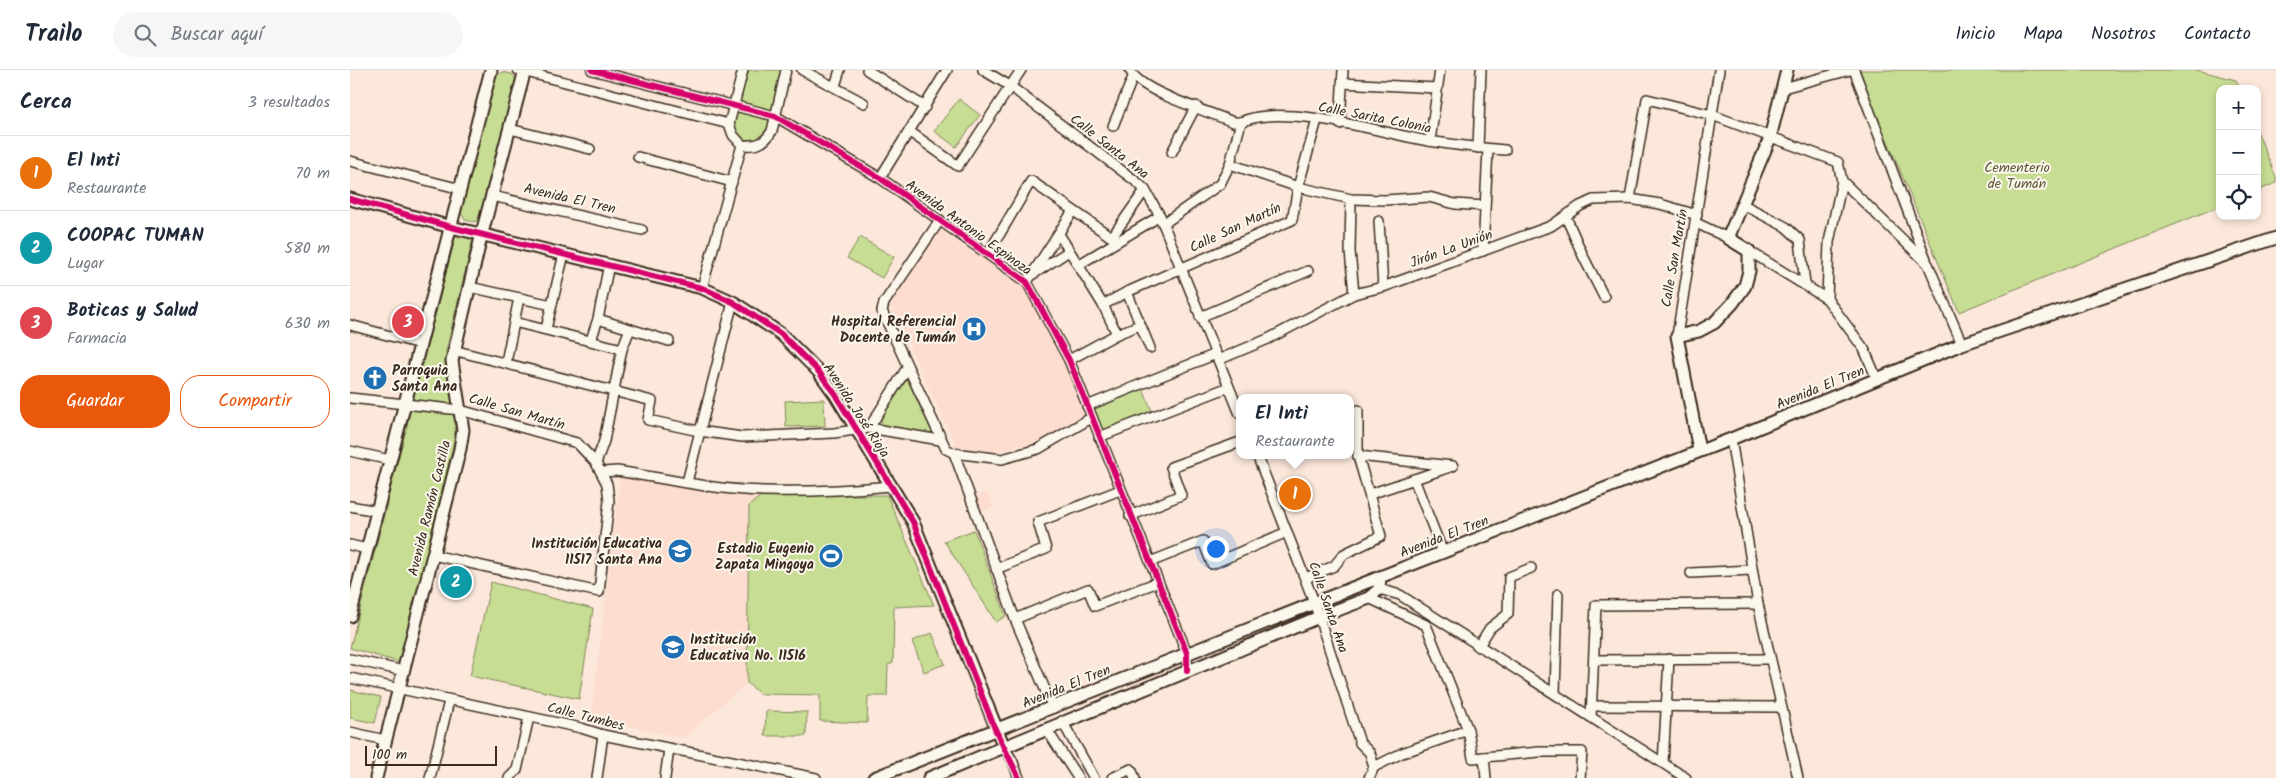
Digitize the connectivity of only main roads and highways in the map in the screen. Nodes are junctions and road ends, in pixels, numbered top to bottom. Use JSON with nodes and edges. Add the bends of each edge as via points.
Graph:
{"nodes":[{"id":1,"x":491,"y":70,"type":"edge"},
{"id":2,"x":522,"y":70,"type":"edge"},
{"id":3,"x":1787,"y":70,"type":"edge"},
{"id":4,"x":350,"y":199,"type":"edge"},
{"id":5,"x":451,"y":227,"type":"junction"},
{"id":6,"x":482,"y":233,"type":"junction"},
{"id":7,"x":2276,"y":238,"type":"edge"},
{"id":8,"x":1699,"y":450,"type":"junction"},
{"id":9,"x":1380,"y":583,"type":"junction"},
{"id":10,"x":352,"y":602,"type":"edge"},
{"id":11,"x":350,"y":616,"type":"edge"},
{"id":12,"x":996,"y":729,"type":"junction"},
{"id":13,"x":1004,"y":747,"type":"junction"},
{"id":14,"x":376,"y":778,"type":"edge"},
{"id":15,"x":874,"y":778,"type":"edge"},
{"id":16,"x":929,"y":778,"type":"edge"}],
"edges":[{"from":1,"to":5,"type":"main road"},
{"from":2,"to":6,"type":"main road","name":"Avenida Ramón Castilla"},
{"from":3,"to":8,"type":"main road","name":"Calle San Martín","via":[[1770,138],[1728,238],[1749,251],[1745,286],[1714,323],[1699,331],[1677,336]]},
{"from":4,"to":5,"type":"main road","name":"Avenida José Rioja"},
{"from":5,"to":6,"type":"main road","name":"Avenida José Rioja"},
{"from":5,"to":10,"type":"main road"},
{"from":6,"to":12,"type":"main road","name":"Avenida José Rioja","via":[[702,288],[759,317],[802,353],[820,372],[913,522]]},
{"from":6,"to":14,"type":"main road","name":"Avenida Ramón Castilla","via":[[452,361],[462,430],[460,449]]},
{"from":7,"to":8,"type":"main road","name":"Avenida El Tren","via":[[1962,344]]},
{"from":8,"to":9,"type":"main road","name":"Avenida El Tren","via":[[1443,553]]},
{"from":9,"to":12,"type":"main road","name":"Avenida El Tren","via":[[1314,602]]},
{"from":9,"to":13,"type":"main road","name":"Avenida El Tren","via":[[1369,598]]},
{"from":10,"to":11,"type":"main road"},
{"from":12,"to":13,"type":"main road","name":"Avenida José Rioja"},
{"from":12,"to":15,"type":"main road","name":"Avenida El Tren"},
{"from":13,"to":16,"type":"main road","name":"Avenida El Tren"}]}
